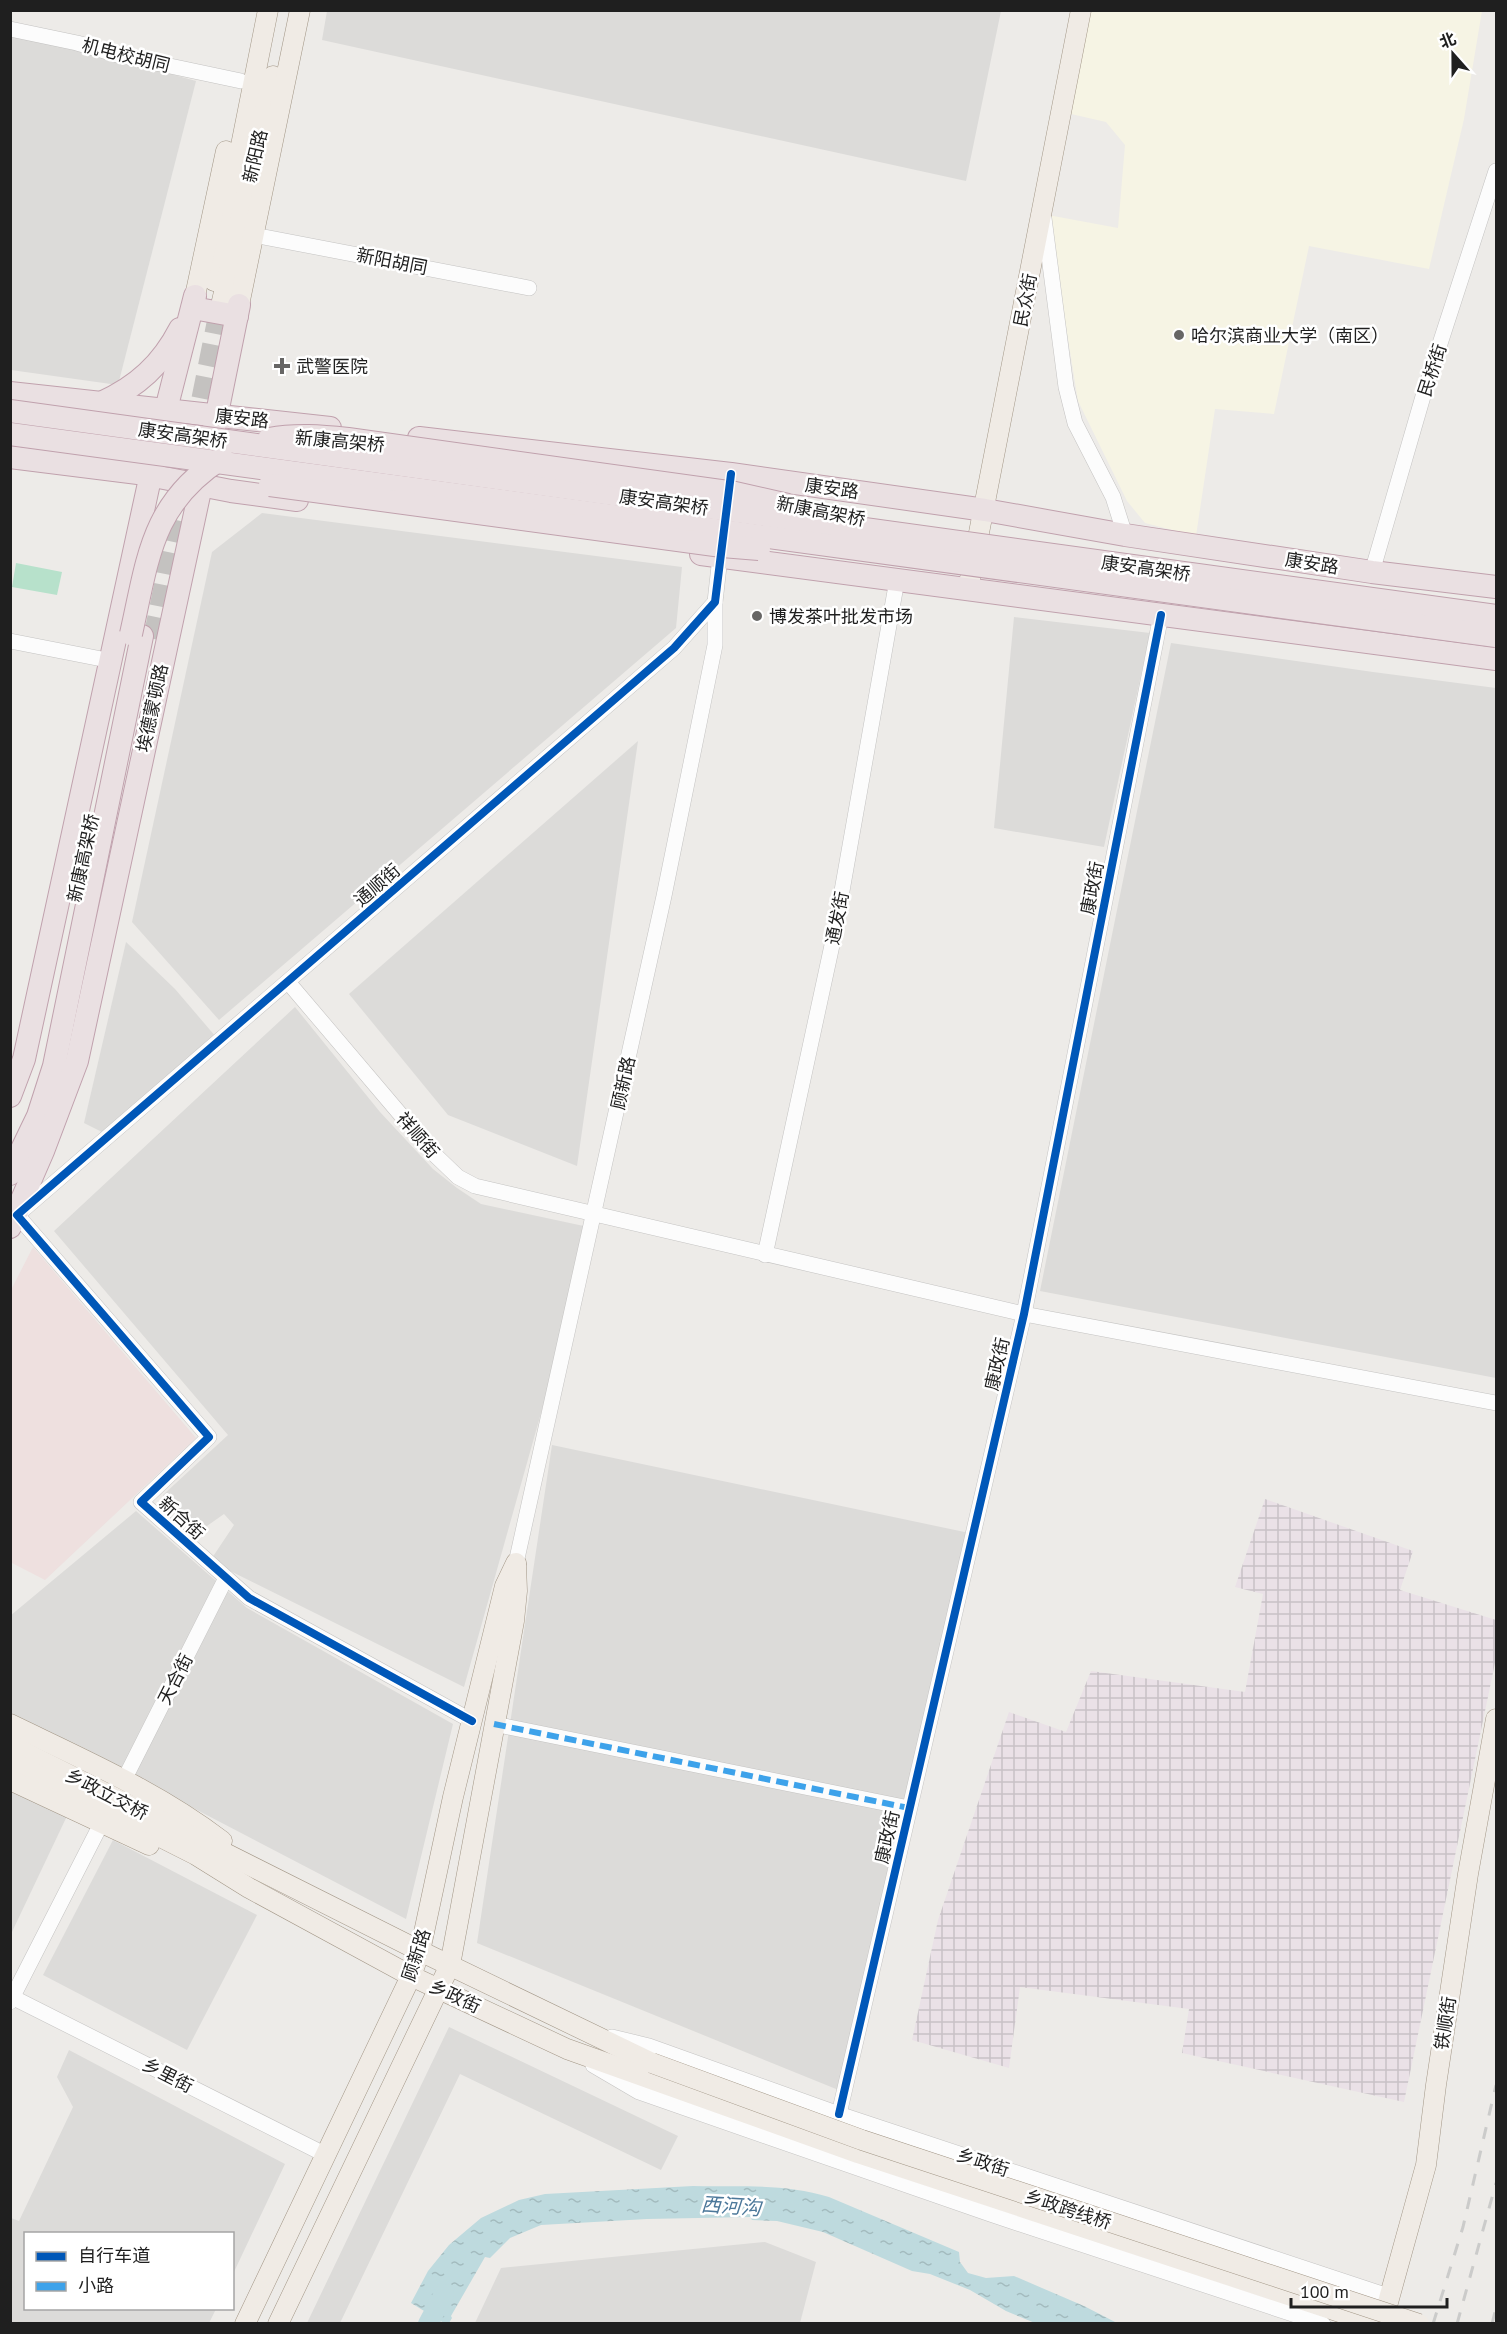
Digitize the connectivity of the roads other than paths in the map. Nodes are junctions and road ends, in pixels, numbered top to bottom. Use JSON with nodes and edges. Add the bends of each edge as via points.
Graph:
{"nodes":[{"id":1,"x":257,"y":10,"type":"edge"},
{"id":2,"x":267,"y":10,"type":"edge"},
{"id":3,"x":288,"y":10,"type":"edge"},
{"id":4,"x":300,"y":10,"type":"edge"},
{"id":5,"x":1081,"y":10,"type":"edge"},
{"id":6,"x":10,"y":29,"type":"edge"},
{"id":7,"x":241,"y":81,"type":"junction"},
{"id":8,"x":1497,"y":171,"type":"edge"},
{"id":9,"x":1043,"y":211,"type":"junction"},
{"id":10,"x":255,"y":235,"type":"junction"},
{"id":11,"x":529,"y":288,"type":"dead end"},
{"id":12,"x":213,"y":304,"type":"junction"},
{"id":13,"x":10,"y":380,"type":"edge"},
{"id":14,"x":10,"y":393,"type":"edge"},
{"id":15,"x":97,"y":403,"type":"junction"},
{"id":16,"x":165,"y":410,"type":"junction"},
{"id":17,"x":10,"y":411,"type":"edge"},
{"id":18,"x":217,"y":416,"type":"junction"},
{"id":19,"x":10,"y":434,"type":"edge"},
{"id":20,"x":10,"y":446,"type":"edge"},
{"id":21,"x":10,"y":457,"type":"edge"},
{"id":22,"x":138,"y":473,"type":"junction"},
{"id":23,"x":731,"y":474,"type":"junction"},
{"id":24,"x":204,"y":486,"type":"junction"},
{"id":25,"x":985,"y":510,"type":"junction"},
{"id":26,"x":1125,"y":535,"type":"junction"},
{"id":27,"x":720,"y":556,"type":"junction"},
{"id":28,"x":1036,"y":563,"type":"junction"},
{"id":29,"x":1372,"y":572,"type":"junction"},
{"id":30,"x":897,"y":580,"type":"junction"},
{"id":31,"x":1497,"y":587,"type":"edge"},
{"id":32,"x":968,"y":590,"type":"junction"},
{"id":33,"x":716,"y":602,"type":"junction"},
{"id":34,"x":1161,"y":615,"type":"junction"},
{"id":35,"x":1497,"y":616,"type":"edge"},
{"id":36,"x":1497,"y":636,"type":"edge"},
{"id":37,"x":10,"y":640,"type":"edge"},
{"id":38,"x":1497,"y":659,"type":"edge"},
{"id":39,"x":112,"y":661,"type":"junction"},
{"id":40,"x":288,"y":982,"type":"junction"},
{"id":41,"x":10,"y":1096,"type":"edge"},
{"id":42,"x":58,"y":1109,"type":"junction"},
{"id":43,"x":10,"y":1141,"type":"edge"},
{"id":44,"x":10,"y":1174,"type":"edge"},
{"id":45,"x":594,"y":1213,"type":"junction"},
{"id":46,"x":14,"y":1221,"type":"edge"},
{"id":47,"x":765,"y":1255,"type":"junction"},
{"id":48,"x":1024,"y":1314,"type":"junction"},
{"id":49,"x":1497,"y":1403,"type":"edge"},
{"id":50,"x":516,"y":1563,"type":"junction"},
{"id":51,"x":226,"y":1578,"type":"junction"},
{"id":52,"x":1497,"y":1719,"type":"edge"},
{"id":53,"x":472,"y":1720,"type":"junction"},
{"id":54,"x":10,"y":1724,"type":"edge"},
{"id":55,"x":494,"y":1724,"type":"junction"},
{"id":56,"x":10,"y":1745,"type":"edge"},
{"id":57,"x":10,"y":1761,"type":"edge"},
{"id":58,"x":1497,"y":1773,"type":"edge"},
{"id":59,"x":10,"y":1780,"type":"edge"},
{"id":60,"x":124,"y":1780,"type":"junction"},
{"id":61,"x":909,"y":1808,"type":"junction"},
{"id":62,"x":101,"y":1824,"type":"junction"},
{"id":63,"x":200,"y":1848,"type":"junction"},
{"id":64,"x":262,"y":1873,"type":"junction"},
{"id":65,"x":249,"y":1888,"type":"junction"},
{"id":66,"x":420,"y":1952,"type":"junction"},
{"id":67,"x":450,"y":1965,"type":"junction"},
{"id":68,"x":411,"y":1976,"type":"junction"},
{"id":69,"x":439,"y":1988,"type":"junction"},
{"id":70,"x":11,"y":1999,"type":"edge"},
{"id":71,"x":575,"y":2027,"type":"junction"},
{"id":72,"x":567,"y":2049,"type":"junction"},
{"id":73,"x":648,"y":2070,"type":"junction"},
{"id":74,"x":839,"y":2114,"type":"junction"},
{"id":75,"x":326,"y":2155,"type":"junction"},
{"id":76,"x":1391,"y":2296,"type":"junction"},
{"id":77,"x":245,"y":2324,"type":"edge"},
{"id":78,"x":278,"y":2324,"type":"edge"},
{"id":79,"x":1323,"y":2324,"type":"edge"},
{"id":80,"x":1376,"y":2324,"type":"edge"},
{"id":81,"x":1382,"y":2324,"type":"edge"},
{"id":82,"x":1395,"y":2324,"type":"edge"},
{"id":83,"x":1419,"y":2324,"type":"edge"}],
"edges":[{"from":1,"to":7,"type":"main road"},
{"from":2,"to":12,"type":"main road","name":"新阳路"},
{"from":3,"to":12,"type":"main road","name":"新阳路"},
{"from":4,"to":10,"type":"main road"},
{"from":5,"to":9,"type":"main road","name":"民众街"},
{"from":6,"to":7,"type":"street","name":"机电校胡同"},
{"from":7,"to":12,"type":"main road"},
{"from":8,"to":29,"type":"street","name":"民桥街","via":[[1424,393]]},
{"from":9,"to":25,"type":"main road","name":"民众街"},
{"from":9,"to":26,"type":"street","via":[[1066,387],[1075,423],[1113,497]]},
{"from":10,"to":11,"type":"street","name":"新阳胡同"},
{"from":10,"to":12,"type":"main road"},
{"from":12,"to":15,"type":"highway","via":[[174,341],[155,367],[129,388]]},
{"from":12,"to":16,"type":"highway"},
{"from":12,"to":18,"type":"highway","name":"埃德蒙顿路"},
{"from":13,"to":15,"type":"highway","name":"康安路","via":[[52,387]]},
{"from":14,"to":15,"type":"highway","name":"康安路"},
{"from":15,"to":16,"type":"highway","name":"康安路"},
{"from":16,"to":18,"type":"highway","name":"康安路"},
{"from":16,"to":39,"type":"highway"},
{"from":17,"to":28,"type":"highway","name":"康安高架桥","bridge":true},
{"from":18,"to":23,"type":"highway","name":"康安路"},
{"from":18,"to":42,"type":"highway","name":"埃德蒙顿路","via":[[77,1061]]},
{"from":19,"to":28,"type":"highway","name":"康安高架桥","bridge":true},
{"from":20,"to":22,"type":"highway","via":[[91,457]]},
{"from":21,"to":22,"type":"highway"},
{"from":22,"to":24,"type":"highway"},
{"from":23,"to":25,"type":"highway","name":"康安路"},
{"from":23,"to":27,"type":"street"},
{"from":24,"to":27,"type":"highway"},
{"from":24,"to":28,"type":"highway","bridge":true,"via":[[223,482],[270,485],[722,546],[939,568]]},
{"from":25,"to":26,"type":"highway","name":"康安路"},
{"from":25,"to":32,"type":"main road","name":"民众街"},
{"from":26,"to":29,"type":"highway","name":"康安路"},
{"from":27,"to":30,"type":"highway"},
{"from":27,"to":33,"type":"street"},
{"from":28,"to":35,"type":"highway","name":"康安高架桥","bridge":true},
{"from":28,"to":36,"type":"highway","name":"康安高架桥","bridge":true},
{"from":28,"to":43,"type":"highway","name":"新康高架桥","bridge":true,"via":[[939,531],[835,516],[735,493],[348,439],[289,435],[254,443],[223,457],[184,487],[162,520],[149,552],[40,1058],[27,1104]]},
{"from":29,"to":31,"type":"highway","name":"康安路"},
{"from":30,"to":32,"type":"highway"},
{"from":30,"to":47,"type":"street","name":"通发街","via":[[834,936]]},
{"from":32,"to":34,"type":"highway"},
{"from":33,"to":40,"type":"street","name":"通顺街","via":[[674,648]]},
{"from":33,"to":45,"type":"street","name":"顾新路","via":[[712,657]]},
{"from":34,"to":38,"type":"highway"},
{"from":34,"to":48,"type":"street","name":"康政街"},
{"from":37,"to":39,"type":"street"},
{"from":39,"to":41,"type":"highway","via":[[24,1059]]},
{"from":40,"to":45,"type":"street","name":"祥顺街","via":[[452,1172],[475,1186]]},
{"from":40,"to":46,"type":"street","name":"通顺街"},
{"from":42,"to":44,"type":"highway","name":"埃德蒙顿路","via":[[148,637],[54,1066],[38,1116]]},
{"from":42,"to":46,"type":"highway","name":"埃德蒙顿路"},
{"from":45,"to":47,"type":"street","name":"祥顺街"},
{"from":45,"to":50,"type":"street","name":"顾新路"},
{"from":46,"to":51,"type":"street","name":"新合街","via":[[209,1437],[141,1502]]},
{"from":47,"to":48,"type":"street","name":"祥顺街"},
{"from":48,"to":49,"type":"street","name":"祥顺街"},
{"from":48,"to":61,"type":"street","name":"康政街"},
{"from":50,"to":53,"type":"main road","name":"顾新路","via":[[505,1586]]},
{"from":50,"to":55,"type":"main road","name":"顾新路","via":[[514,1621]]},
{"from":51,"to":53,"type":"street","name":"新合街","via":[[249,1598]]},
{"from":51,"to":60,"type":"street","name":"天合街"},
{"from":52,"to":76,"type":"main road","name":"铁顺街","via":[[1468,1874],[1426,2165]]},
{"from":53,"to":66,"type":"main road","name":"顾新路"},
{"from":54,"to":60,"type":"main road","name":"乡政街"},
{"from":55,"to":61,"type":"street"},
{"from":55,"to":67,"type":"main road","name":"顾新路"},
{"from":56,"to":63,"type":"main road","name":"乡政立交桥"},
{"from":57,"to":63,"type":"main road","name":"乡政立交桥"},
{"from":58,"to":82,"type":"main road","name":"铁顺街","via":[[1477,1873],[1436,2163]]},
{"from":59,"to":62,"type":"main road","name":"乡政街"},
{"from":60,"to":64,"type":"main road","name":"乡政街","via":[[196,1822]]},
{"from":61,"to":74,"type":"street","name":"康政街"},
{"from":62,"to":65,"type":"main road","name":"乡政街"},
{"from":62,"to":70,"type":"street"},
{"from":63,"to":64,"type":"main road","name":"乡政街"},
{"from":63,"to":65,"type":"main road","name":"乡政街"},
{"from":64,"to":66,"type":"main road","name":"乡政街"},
{"from":65,"to":68,"type":"main road","name":"乡政街"},
{"from":66,"to":67,"type":"main road","name":"乡政街"},
{"from":66,"to":68,"type":"main road","name":"顾新路"},
{"from":67,"to":69,"type":"main road","name":"顾新路"},
{"from":67,"to":71,"type":"main road","name":"乡政街"},
{"from":68,"to":69,"type":"main road","name":"乡政街"},
{"from":68,"to":75,"type":"main road","name":"顾新路"},
{"from":69,"to":72,"type":"main road","name":"乡政街"},
{"from":69,"to":78,"type":"main road","name":"顾新路"},
{"from":70,"to":75,"type":"street","name":"乡里街"},
{"from":71,"to":73,"type":"main road","name":"乡政街"},
{"from":71,"to":74,"type":"street","name":"乡政街","via":[[649,2046]]},
{"from":72,"to":73,"type":"main road","name":"乡政街"},
{"from":72,"to":79,"type":"street","name":"乡政街","via":[[639,2092]]},
{"from":73,"to":80,"type":"main road","via":[[858,2153]]},
{"from":73,"to":83,"type":"main road","name":"乡政跨线桥","bridge":true},
{"from":74,"to":76,"type":"street","name":"乡政街"},
{"from":75,"to":77,"type":"main road","name":"顾新路"},
{"from":76,"to":81,"type":"main road","name":"铁顺街"}]}
